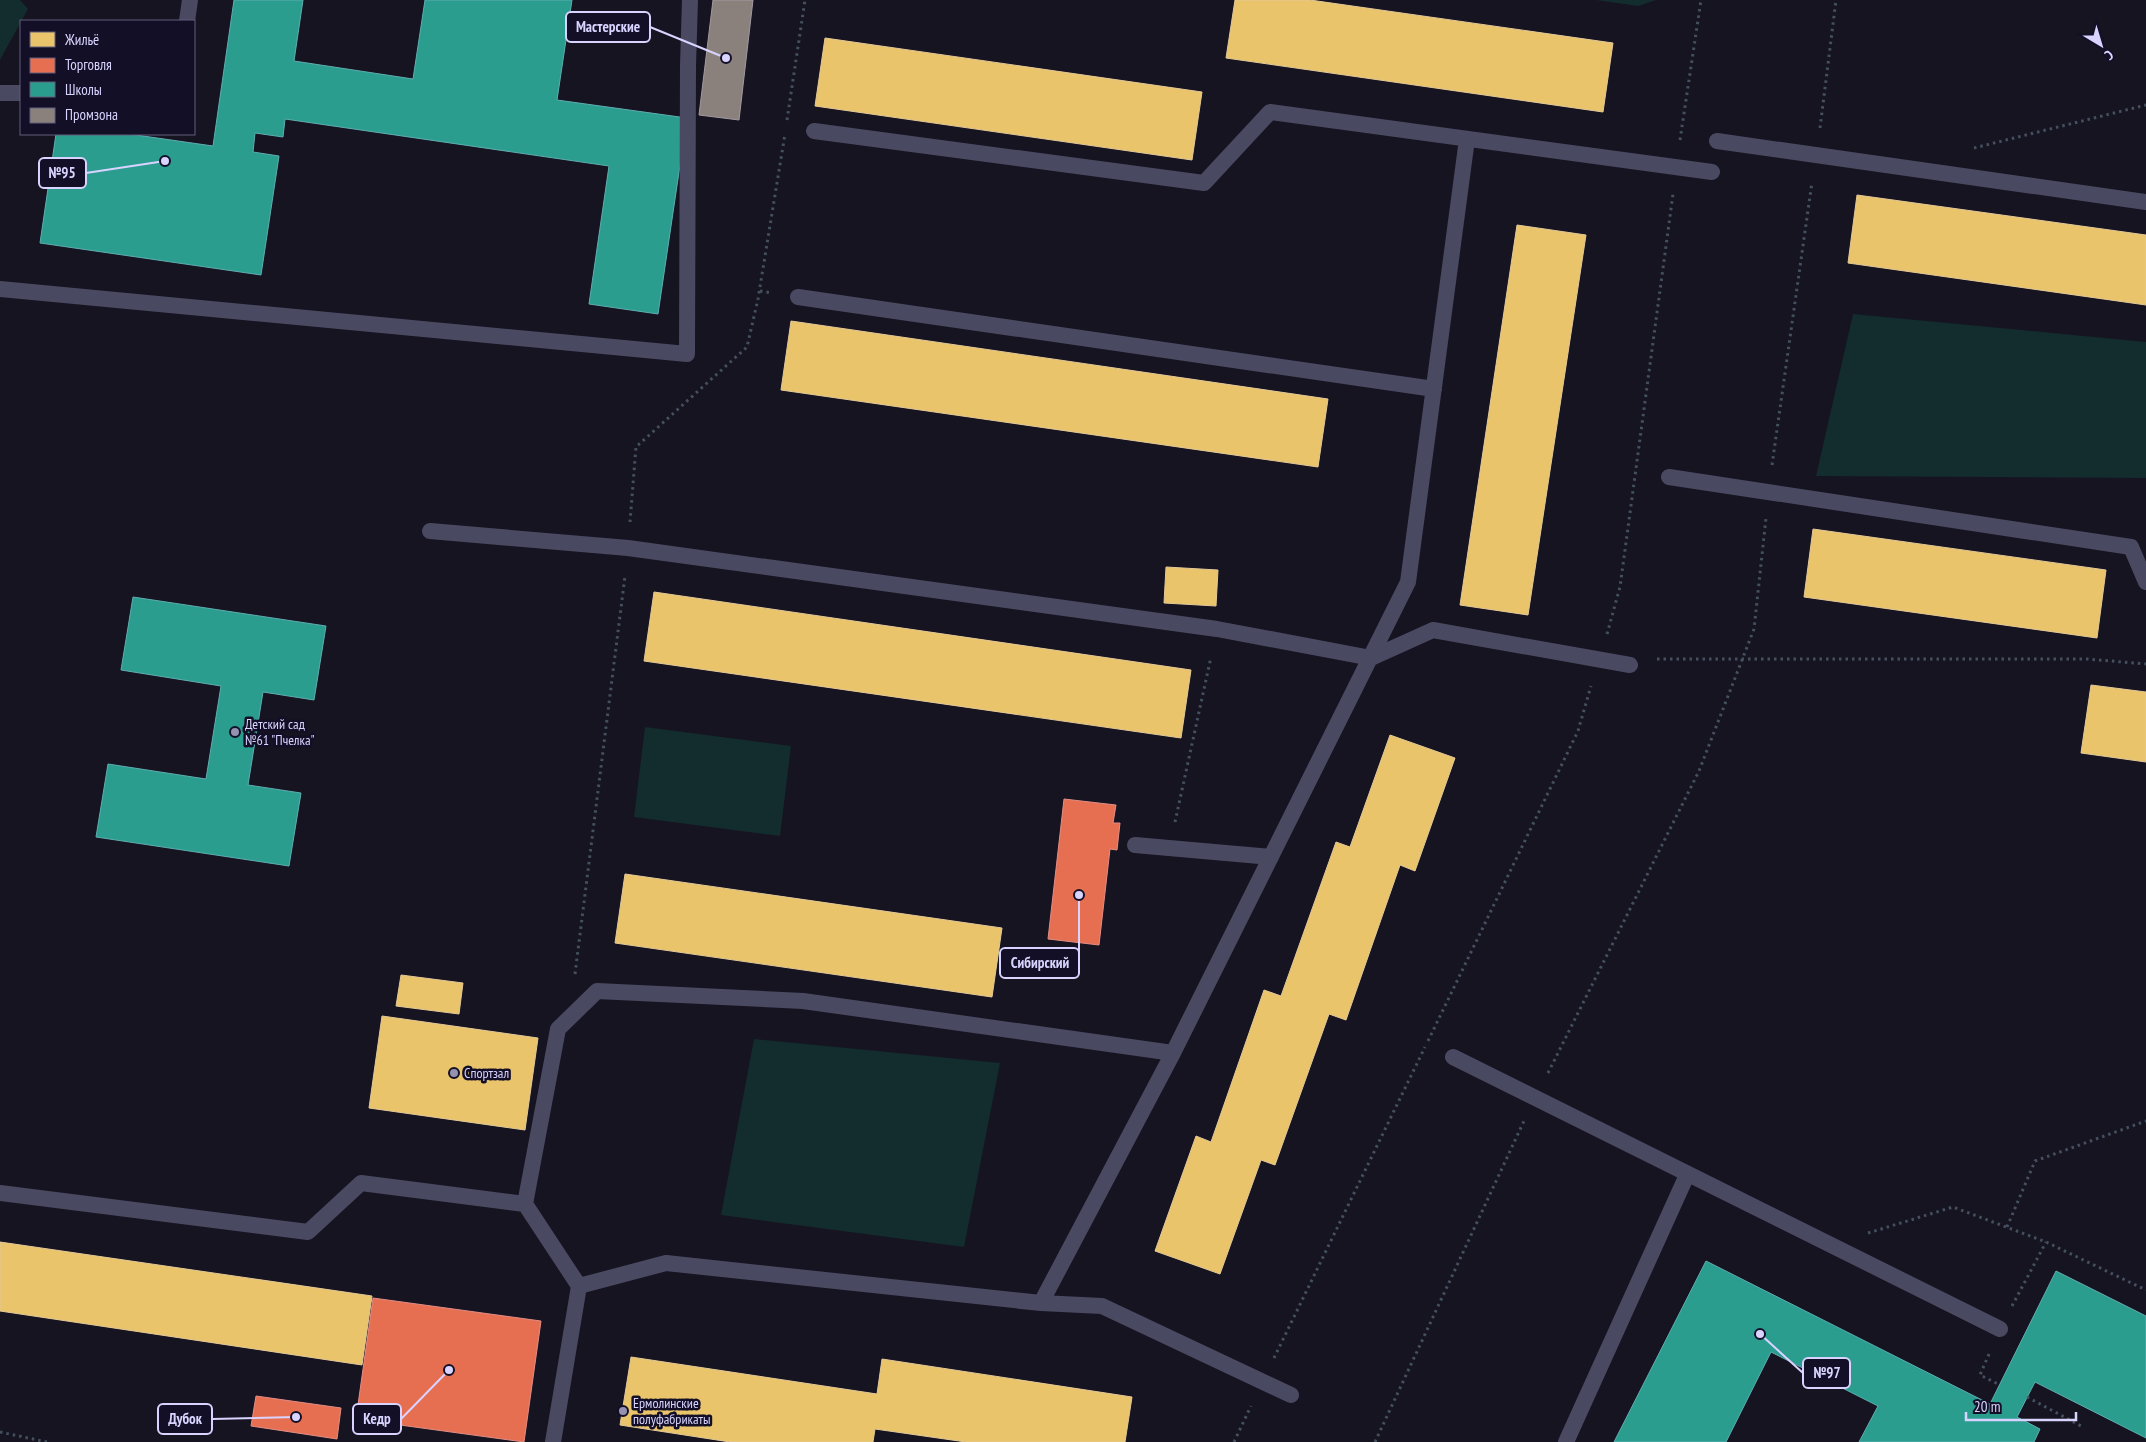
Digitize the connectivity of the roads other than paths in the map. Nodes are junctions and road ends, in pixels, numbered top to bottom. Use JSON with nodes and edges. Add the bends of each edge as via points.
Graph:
{"nodes":[{"id":1,"x":190,"y":0,"type":"edge"},
{"id":2,"x":690,"y":0,"type":"edge"},
{"id":3,"x":187,"y":20,"type":"edge"},
{"id":4,"x":0,"y":93,"type":"edge"},
{"id":5,"x":20,"y":93,"type":"edge"},
{"id":6,"x":814,"y":131,"type":"dead end"},
{"id":7,"x":1467,"y":139,"type":"junction"},
{"id":8,"x":1716,"y":141,"type":"dead end"},
{"id":9,"x":1712,"y":172,"type":"dead end"},
{"id":10,"x":2146,"y":202,"type":"edge"},
{"id":11,"x":0,"y":289,"type":"edge"},
{"id":12,"x":798,"y":297,"type":"dead end"},
{"id":13,"x":1434,"y":389,"type":"junction"},
{"id":14,"x":1668,"y":477,"type":"dead end"},
{"id":15,"x":430,"y":531,"type":"dead end"},
{"id":16,"x":2146,"y":582,"type":"edge"},
{"id":17,"x":1371,"y":658,"type":"junction"},
{"id":18,"x":1630,"y":665,"type":"dead end"},
{"id":19,"x":1135,"y":845,"type":"dead end"},
{"id":20,"x":1272,"y":857,"type":"junction"},
{"id":21,"x":1173,"y":1053,"type":"junction"},
{"id":22,"x":1453,"y":1057,"type":"dead end"},
{"id":23,"x":1687,"y":1175,"type":"junction"},
{"id":24,"x":0,"y":1193,"type":"edge"},
{"id":25,"x":525,"y":1204,"type":"junction"},
{"id":26,"x":579,"y":1286,"type":"junction"},
{"id":27,"x":1042,"y":1303,"type":"junction"},
{"id":28,"x":2000,"y":1329,"type":"road end"},
{"id":29,"x":1291,"y":1395,"type":"dead end"},
{"id":30,"x":553,"y":1442,"type":"edge"},
{"id":31,"x":1566,"y":1442,"type":"edge"}],
"edges":[{"from":1,"to":3,"type":"lane"},
{"from":2,"to":11,"type":"lane","via":[[687,354]]},
{"from":4,"to":5,"type":"lane"},
{"from":6,"to":7,"type":"lane","via":[[1204,183],[1270,112]]},
{"from":7,"to":9,"type":"lane"},
{"from":7,"to":13,"type":"lane"},
{"from":8,"to":10,"type":"lane"},
{"from":12,"to":13,"type":"lane"},
{"from":13,"to":17,"type":"lane","via":[[1408,582]]},
{"from":14,"to":16,"type":"lane","via":[[2131,547]]},
{"from":15,"to":17,"type":"lane","via":[[628,548],[1217,629]]},
{"from":17,"to":18,"type":"lane","via":[[1433,630]]},
{"from":17,"to":20,"type":"lane"},
{"from":19,"to":20,"type":"lane"},
{"from":20,"to":21,"type":"lane"},
{"from":21,"to":25,"type":"lane","via":[[803,1001],[597,991],[558,1029]]},
{"from":21,"to":27,"type":"lane"},
{"from":22,"to":23,"type":"lane"},
{"from":23,"to":28,"type":"lane"},
{"from":23,"to":31,"type":"lane"},
{"from":24,"to":25,"type":"lane","via":[[308,1232],[361,1183]]},
{"from":25,"to":26,"type":"lane"},
{"from":26,"to":27,"type":"lane","via":[[666,1263]]},
{"from":26,"to":30,"type":"lane"},
{"from":27,"to":29,"type":"lane","via":[[1102,1306]]}]}
